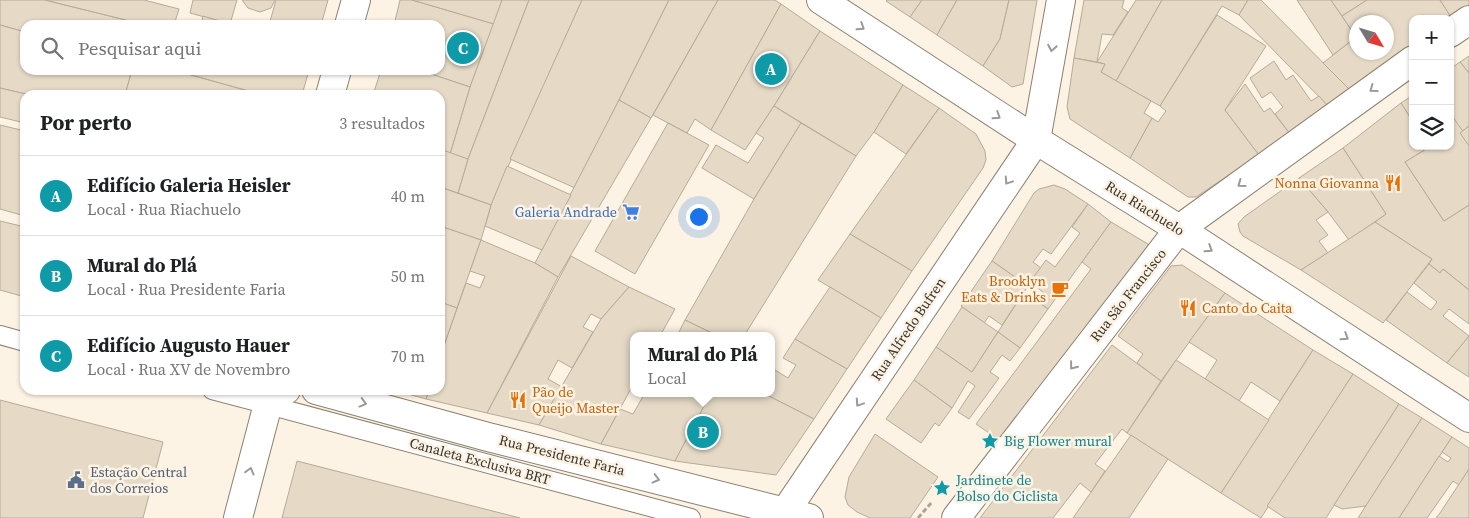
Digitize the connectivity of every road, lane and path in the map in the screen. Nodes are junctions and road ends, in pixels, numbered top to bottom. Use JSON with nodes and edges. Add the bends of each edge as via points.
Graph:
{"nodes":[{"id":1,"x":356,"y":0,"type":"edge"},
{"id":2,"x":820,"y":0,"type":"edge"},
{"id":3,"x":1061,"y":0,"type":"edge"},
{"id":4,"x":350,"y":20,"type":"edge"},
{"id":5,"x":1469,"y":20,"type":"edge"},
{"id":6,"x":1454,"y":30,"type":"edge"},
{"id":7,"x":1409,"y":63,"type":"edge"},
{"id":8,"x":336,"y":75,"type":"edge"},
{"id":9,"x":331,"y":90,"type":"edge"},
{"id":10,"x":1036,"y":140,"type":"junction"},
{"id":11,"x":1179,"y":229,"type":"junction"},
{"id":12,"x":0,"y":335,"type":"edge"},
{"id":13,"x":20,"y":341,"type":"edge"},
{"id":14,"x":258,"y":395,"type":"edge"},
{"id":15,"x":334,"y":395,"type":"edge"},
{"id":16,"x":277,"y":397,"type":"edge"},
{"id":17,"x":1469,"y":418,"type":"edge"},
{"id":18,"x":792,"y":516,"type":"edge"},
{"id":19,"x":238,"y":518,"type":"edge"},
{"id":20,"x":692,"y":518,"type":"edge"},
{"id":21,"x":956,"y":518,"type":"edge"}],
"edges":[{"from":1,"to":4,"type":"street"},
{"from":2,"to":10,"type":"street","name":"Rua Riachuelo","one_way":true},
{"from":3,"to":10,"type":"street","one_way":true},
{"from":5,"to":6,"type":"street"},
{"from":7,"to":11,"type":"street","name":"Rua São Francisco","one_way":true},
{"from":8,"to":9,"type":"street"},
{"from":10,"to":11,"type":"street","name":"Rua Riachuelo"},
{"from":10,"to":18,"type":"street","name":"Rua Alfredo Bufren","one_way":true},
{"from":11,"to":17,"type":"street","name":"Rua Riachuelo","one_way":true},
{"from":11,"to":21,"type":"street","name":"Rua São Francisco","one_way":true},
{"from":12,"to":13,"type":"lane"},
{"from":14,"to":16,"type":"lane"},
{"from":15,"to":18,"type":"street","name":"Rua Presidente Faria","one_way":true},
{"from":19,"to":16,"type":"street","one_way":true},
{"from":16,"to":20,"type":"lane","name":"Canaleta Exclusiva BRT"}]}
